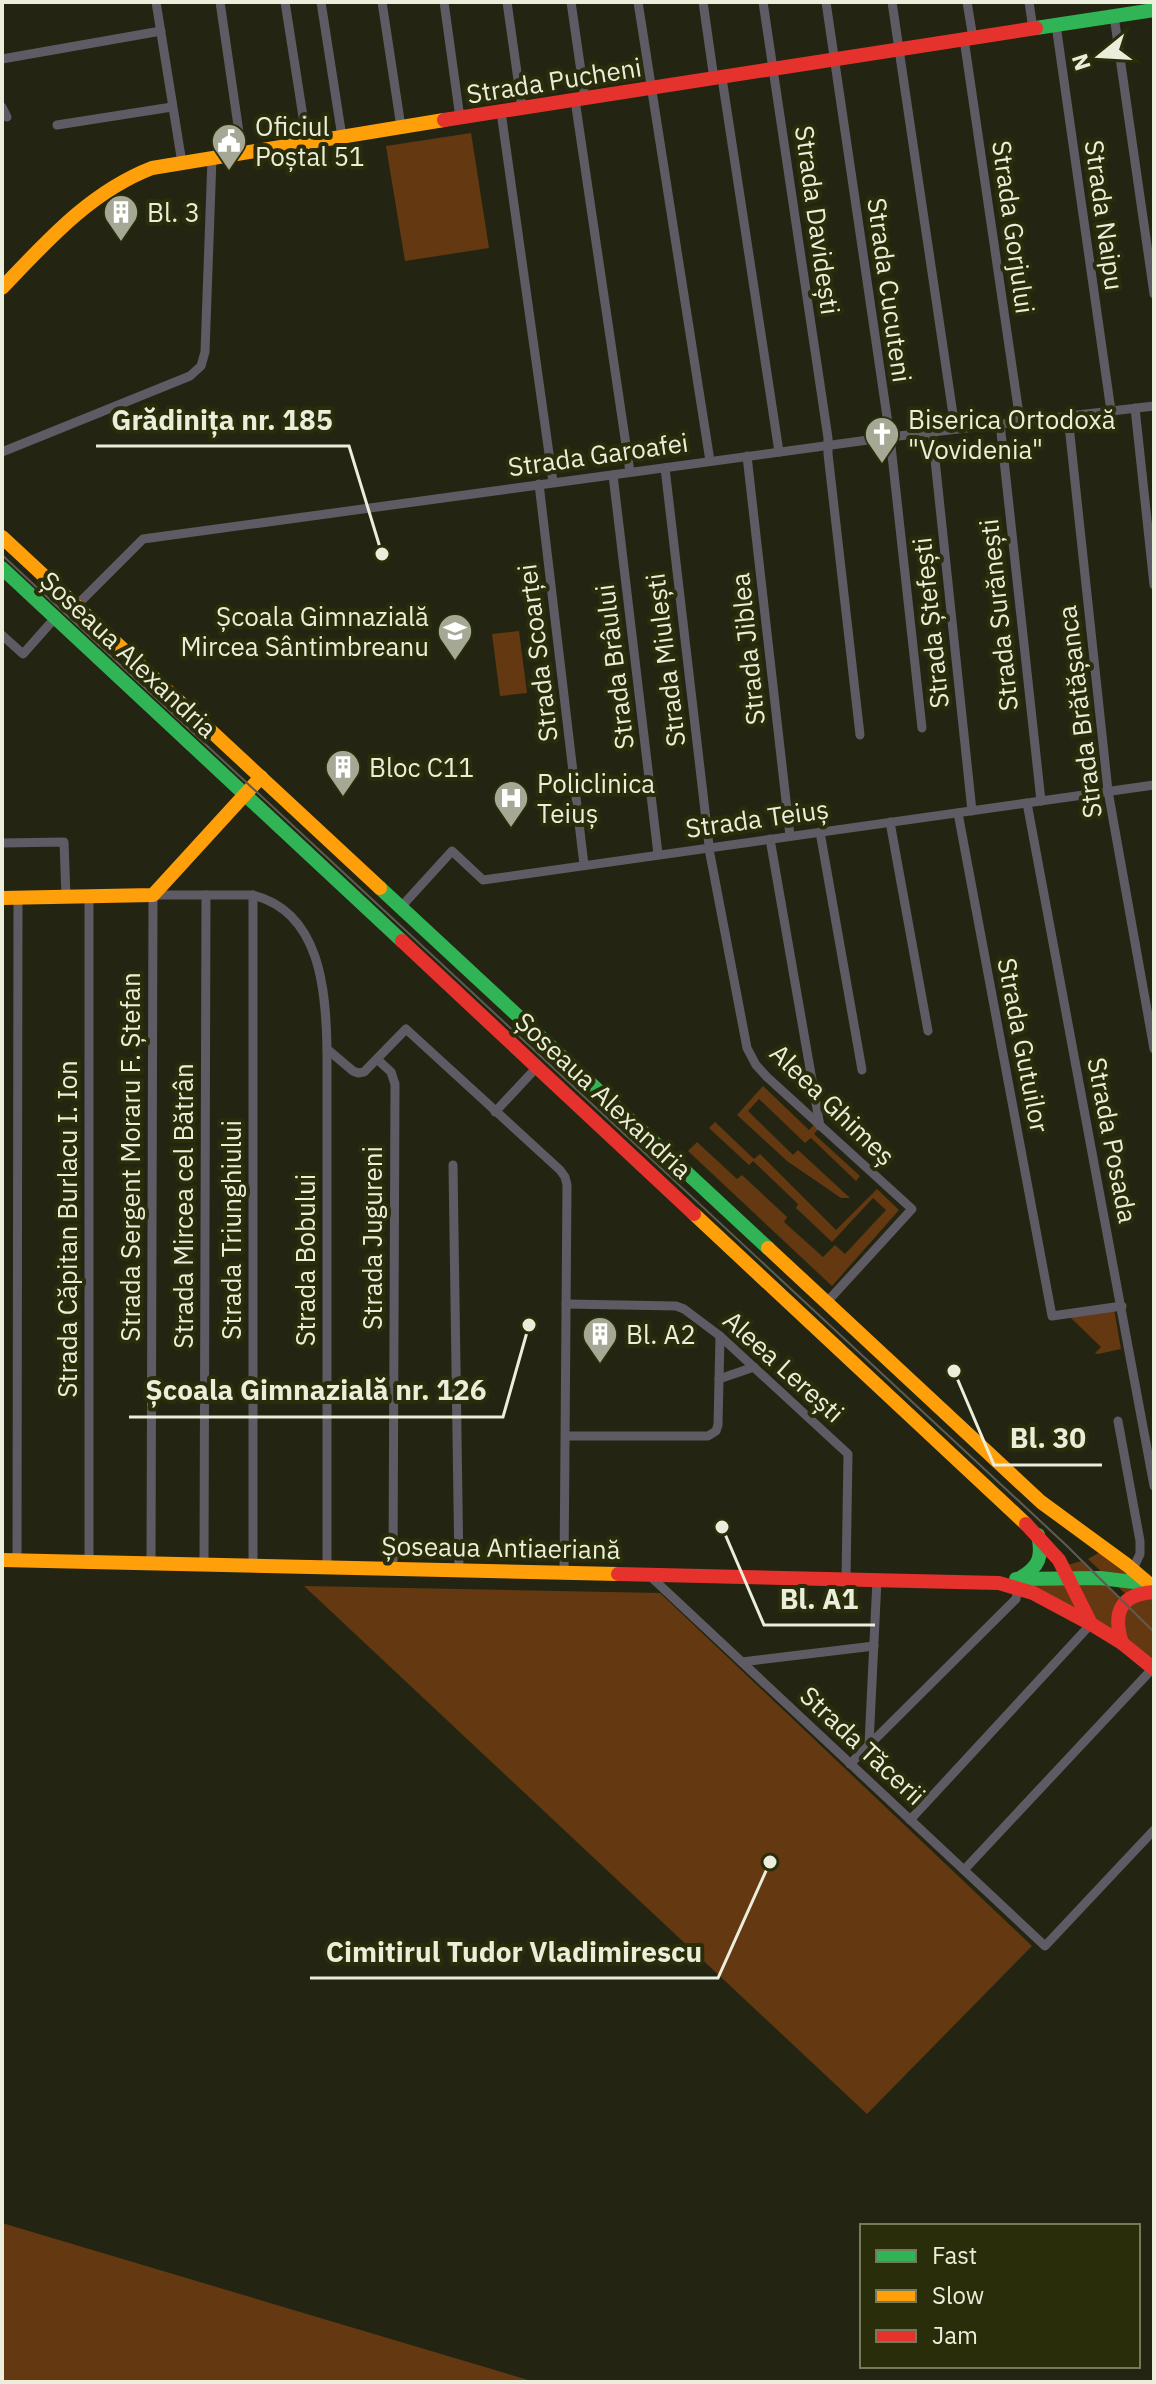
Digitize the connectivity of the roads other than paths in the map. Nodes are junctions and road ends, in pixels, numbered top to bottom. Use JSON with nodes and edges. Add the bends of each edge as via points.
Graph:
{"nodes":[{"id":1,"x":156,"y":2,"type":"edge"},
{"id":2,"x":220,"y":2,"type":"edge"},
{"id":3,"x":285,"y":2,"type":"edge"},
{"id":4,"x":321,"y":2,"type":"edge"},
{"id":5,"x":382,"y":2,"type":"edge"},
{"id":6,"x":444,"y":2,"type":"edge"},
{"id":7,"x":507,"y":2,"type":"edge"},
{"id":8,"x":571,"y":2,"type":"edge"},
{"id":9,"x":638,"y":2,"type":"edge"},
{"id":10,"x":703,"y":2,"type":"edge"},
{"id":11,"x":763,"y":2,"type":"edge"},
{"id":12,"x":826,"y":2,"type":"edge"},
{"id":13,"x":892,"y":2,"type":"edge"},
{"id":14,"x":967,"y":2,"type":"edge"},
{"id":15,"x":1029,"y":2,"type":"edge"},
{"id":16,"x":1132,"y":7,"type":"edge"},
{"id":17,"x":1154,"y":10,"type":"edge"},
{"id":18,"x":1114,"y":16,"type":"junction"},
{"id":19,"x":1056,"y":25,"type":"junction"},
{"id":20,"x":1033,"y":29,"type":"junction"},
{"id":21,"x":161,"y":31,"type":"junction"},
{"id":22,"x":969,"y":38,"type":"junction"},
{"id":23,"x":899,"y":49,"type":"junction"},
{"id":24,"x":2,"y":59,"type":"edge"},
{"id":25,"x":834,"y":60,"type":"junction"},
{"id":26,"x":773,"y":70,"type":"junction"},
{"id":27,"x":718,"y":79,"type":"junction"},
{"id":28,"x":652,"y":89,"type":"junction"},
{"id":29,"x":580,"y":100,"type":"junction"},
{"id":30,"x":2,"y":107,"type":"edge"},
{"id":31,"x":172,"y":107,"type":"junction"},
{"id":32,"x":522,"y":108,"type":"junction"},
{"id":33,"x":501,"y":112,"type":"junction"},
{"id":34,"x":7,"y":117,"type":"dead end"},
{"id":35,"x":460,"y":118,"type":"junction"},
{"id":36,"x":57,"y":125,"type":"dead end"},
{"id":37,"x":401,"y":127,"type":"junction"},
{"id":38,"x":342,"y":137,"type":"junction"},
{"id":39,"x":307,"y":142,"type":"junction"},
{"id":40,"x":242,"y":153,"type":"junction"},
{"id":41,"x":212,"y":158,"type":"junction"},
{"id":42,"x":182,"y":163,"type":"junction"},
{"id":43,"x":2,"y":288,"type":"edge"},
{"id":44,"x":1154,"y":294,"type":"edge"},
{"id":45,"x":1154,"y":406,"type":"edge"},
{"id":46,"x":1135,"y":408,"type":"junction"},
{"id":47,"x":1111,"y":411,"type":"junction"},
{"id":48,"x":1068,"y":416,"type":"junction"},
{"id":49,"x":1020,"y":421,"type":"junction"},
{"id":50,"x":1000,"y":423,"type":"junction"},
{"id":51,"x":955,"y":428,"type":"junction"},
{"id":52,"x":932,"y":431,"type":"junction"},
{"id":53,"x":890,"y":437,"type":"junction"},
{"id":54,"x":828,"y":445,"type":"junction"},
{"id":55,"x":2,"y":452,"type":"edge"},
{"id":56,"x":779,"y":452,"type":"junction"},
{"id":57,"x":747,"y":456,"type":"junction"},
{"id":58,"x":710,"y":461,"type":"junction"},
{"id":59,"x":665,"y":468,"type":"junction"},
{"id":60,"x":630,"y":472,"type":"junction"},
{"id":61,"x":613,"y":475,"type":"junction"},
{"id":62,"x":553,"y":482,"type":"junction"},
{"id":63,"x":539,"y":484,"type":"junction"},
{"id":64,"x":2,"y":537,"type":"edge"},
{"id":65,"x":2,"y":568,"type":"edge"},
{"id":66,"x":1154,"y":585,"type":"edge"},
{"id":67,"x":76,"y":606,"type":"junction"},
{"id":68,"x":55,"y":618,"type":"junction"},
{"id":69,"x":2,"y":635,"type":"edge"},
{"id":70,"x":922,"y":728,"type":"dead end"},
{"id":71,"x":860,"y":735,"type":"dead end"},
{"id":72,"x":261,"y":777,"type":"junction"},
{"id":73,"x":1154,"y":785,"type":"edge"},
{"id":74,"x":1108,"y":791,"type":"junction"},
{"id":75,"x":245,"y":796,"type":"junction"},
{"id":76,"x":1041,"y":801,"type":"junction"},
{"id":77,"x":1027,"y":803,"type":"junction"},
{"id":78,"x":972,"y":811,"type":"junction"},
{"id":79,"x":958,"y":813,"type":"junction"},
{"id":80,"x":890,"y":822,"type":"junction"},
{"id":81,"x":820,"y":832,"type":"junction"},
{"id":82,"x":790,"y":836,"type":"junction"},
{"id":83,"x":770,"y":839,"type":"junction"},
{"id":84,"x":2,"y":843,"type":"edge"},
{"id":85,"x":709,"y":847,"type":"junction"},
{"id":86,"x":658,"y":854,"type":"junction"},
{"id":87,"x":584,"y":865,"type":"junction"},
{"id":88,"x":153,"y":895,"type":"junction"},
{"id":89,"x":206,"y":895,"type":"junction"},
{"id":90,"x":253,"y":895,"type":"junction"},
{"id":91,"x":89,"y":896,"type":"junction"},
{"id":92,"x":66,"y":897,"type":"junction"},
{"id":93,"x":2,"y":898,"type":"edge"},
{"id":94,"x":18,"y":898,"type":"junction"},
{"id":95,"x":401,"y":907,"type":"junction"},
{"id":96,"x":928,"y":1031,"type":"dead end"},
{"id":97,"x":327,"y":1049,"type":"junction"},
{"id":98,"x":1154,"y":1049,"type":"edge"},
{"id":99,"x":377,"y":1059,"type":"junction"},
{"id":100,"x":538,"y":1066,"type":"junction"},
{"id":101,"x":862,"y":1070,"type":"dead end"},
{"id":102,"x":495,"y":1112,"type":"junction"},
{"id":103,"x":820,"y":1126,"type":"junction"},
{"id":104,"x":453,"y":1165,"type":"dead end"},
{"id":105,"x":826,"y":1303,"type":"junction"},
{"id":106,"x":566,"y":1304,"type":"junction"},
{"id":107,"x":1122,"y":1306,"type":"junction"},
{"id":108,"x":720,"y":1336,"type":"junction"},
{"id":109,"x":754,"y":1367,"type":"junction"},
{"id":110,"x":719,"y":1379,"type":"junction"},
{"id":111,"x":1118,"y":1421,"type":"dead end"},
{"id":112,"x":566,"y":1436,"type":"junction"},
{"id":113,"x":1154,"y":1486,"type":"edge"},
{"id":114,"x":1038,"y":1535,"type":"junction"},
{"id":115,"x":10,"y":1560,"type":"edge"},
{"id":116,"x":89,"y":1562,"type":"junction"},
{"id":117,"x":151,"y":1564,"type":"junction"},
{"id":118,"x":204,"y":1564,"type":"junction"},
{"id":119,"x":253,"y":1566,"type":"junction"},
{"id":120,"x":327,"y":1567,"type":"junction"},
{"id":121,"x":393,"y":1569,"type":"junction"},
{"id":122,"x":1133,"y":1569,"type":"junction"},
{"id":123,"x":459,"y":1570,"type":"junction"},
{"id":124,"x":564,"y":1573,"type":"junction"},
{"id":125,"x":650,"y":1575,"type":"junction"},
{"id":126,"x":1069,"y":1578,"type":"junction"},
{"id":127,"x":846,"y":1579,"type":"junction"},
{"id":128,"x":877,"y":1580,"type":"junction"},
{"id":129,"x":1019,"y":1583,"type":"junction"},
{"id":130,"x":1153,"y":1588,"type":"edge"},
{"id":131,"x":1091,"y":1624,"type":"junction"},
{"id":132,"x":874,"y":1646,"type":"junction"},
{"id":133,"x":1127,"y":1647,"type":"junction"},
{"id":134,"x":742,"y":1662,"type":"junction"},
{"id":135,"x":1152,"y":1663,"type":"edge"},
{"id":136,"x":869,"y":1744,"type":"junction"},
{"id":137,"x":850,"y":1764,"type":"junction"},
{"id":138,"x":910,"y":1820,"type":"junction"},
{"id":139,"x":1154,"y":1830,"type":"edge"},
{"id":140,"x":964,"y":1870,"type":"junction"}],
"edges":[{"from":1,"to":21,"type":"street"},
{"from":2,"to":40,"type":"street"},
{"from":3,"to":39,"type":"street"},
{"from":4,"to":38,"type":"street"},
{"from":5,"to":37,"type":"street"},
{"from":6,"to":35,"type":"street"},
{"from":7,"to":32,"type":"street"},
{"from":8,"to":29,"type":"street"},
{"from":9,"to":28,"type":"street"},
{"from":10,"to":27,"type":"street"},
{"from":11,"to":26,"type":"street","name":"Strada Davidești"},
{"from":12,"to":25,"type":"street","name":"Strada Cucuteni"},
{"from":13,"to":23,"type":"street"},
{"from":14,"to":22,"type":"street","name":"Strada Gorjului"},
{"from":15,"to":20,"type":"street"},
{"from":16,"to":17,"type":"main road","name":"Strada Pucheni"},
{"from":16,"to":18,"type":"main road","name":"Strada Pucheni"},
{"from":18,"to":19,"type":"main road","name":"Strada Pucheni"},
{"from":18,"to":44,"type":"street"},
{"from":19,"to":20,"type":"main road","name":"Strada Pucheni"},
{"from":19,"to":47,"type":"street","name":"Strada Naipu"},
{"from":20,"to":22,"type":"main road","name":"Strada Pucheni"},
{"from":21,"to":24,"type":"street"},
{"from":21,"to":31,"type":"street"},
{"from":22,"to":23,"type":"main road","name":"Strada Pucheni"},
{"from":22,"to":49,"type":"street","name":"Strada Gorjului"},
{"from":23,"to":25,"type":"main road","name":"Strada Pucheni"},
{"from":23,"to":51,"type":"street"},
{"from":25,"to":26,"type":"main road","name":"Strada Pucheni"},
{"from":25,"to":53,"type":"street","name":"Strada Cucuteni"},
{"from":26,"to":27,"type":"main road","name":"Strada Pucheni"},
{"from":26,"to":54,"type":"street","name":"Strada Davidești"},
{"from":27,"to":28,"type":"main road","name":"Strada Pucheni"},
{"from":27,"to":56,"type":"street"},
{"from":28,"to":29,"type":"main road","name":"Strada Pucheni"},
{"from":28,"to":58,"type":"street"},
{"from":29,"to":32,"type":"main road","name":"Strada Pucheni"},
{"from":29,"to":60,"type":"street"},
{"from":30,"to":34,"type":"street"},
{"from":31,"to":36,"type":"street"},
{"from":31,"to":42,"type":"street"},
{"from":32,"to":33,"type":"main road","name":"Strada Pucheni"},
{"from":33,"to":35,"type":"main road","name":"Strada Pucheni"},
{"from":33,"to":62,"type":"street"},
{"from":35,"to":37,"type":"main road","name":"Strada Pucheni"},
{"from":37,"to":38,"type":"main road","name":"Strada Pucheni"},
{"from":38,"to":39,"type":"main road","name":"Strada Pucheni"},
{"from":39,"to":40,"type":"main road","name":"Strada Pucheni"},
{"from":40,"to":41,"type":"main road","name":"Strada Pucheni"},
{"from":41,"to":42,"type":"main road","name":"Strada Pucheni"},
{"from":41,"to":55,"type":"street","via":[[201,366],[190,376]]},
{"from":42,"to":43,"type":"main road","name":"Strada Pucheni","via":[[141,171],[111,188]]},
{"from":45,"to":46,"type":"street","name":"Strada Garoafei"},
{"from":46,"to":47,"type":"street","name":"Strada Garoafei"},
{"from":46,"to":66,"type":"street"},
{"from":47,"to":48,"type":"street","name":"Strada Garoafei"},
{"from":48,"to":49,"type":"street","name":"Strada Garoafei"},
{"from":48,"to":74,"type":"street","name":"Strada Brătășanca"},
{"from":49,"to":50,"type":"street","name":"Strada Garoafei"},
{"from":50,"to":51,"type":"street","name":"Strada Garoafei"},
{"from":50,"to":76,"type":"street","name":"Strada Surănești"},
{"from":51,"to":52,"type":"street","name":"Strada Garoafei"},
{"from":52,"to":53,"type":"street","name":"Strada Garoafei"},
{"from":52,"to":78,"type":"street","name":"Strada Ștefești"},
{"from":53,"to":54,"type":"street","name":"Strada Garoafei"},
{"from":53,"to":70,"type":"street","name":"Strada Cucuteni"},
{"from":54,"to":56,"type":"street","name":"Strada Garoafei"},
{"from":54,"to":71,"type":"street","name":"Strada Davidești"},
{"from":56,"to":57,"type":"street","name":"Strada Garoafei"},
{"from":57,"to":58,"type":"street","name":"Strada Garoafei"},
{"from":57,"to":82,"type":"street","name":"Strada Jiblea"},
{"from":58,"to":59,"type":"street","name":"Strada Garoafei"},
{"from":59,"to":60,"type":"street","name":"Strada Garoafei"},
{"from":59,"to":85,"type":"street","name":"Strada Miulești"},
{"from":60,"to":61,"type":"street","name":"Strada Garoafei"},
{"from":61,"to":62,"type":"street","name":"Strada Garoafei"},
{"from":61,"to":86,"type":"street","name":"Strada Brâului"},
{"from":62,"to":63,"type":"street","name":"Strada Garoafei"},
{"from":63,"to":67,"type":"street","name":"Strada Garoafei","via":[[143,539]]},
{"from":63,"to":87,"type":"street","name":"Strada Scoarței"},
{"from":64,"to":67,"type":"main road","name":"Șoseaua Alexandria"},
{"from":65,"to":68,"type":"main road","name":"Șoseaua Alexandria"},
{"from":67,"to":72,"type":"main road","name":"Șoseaua Alexandria"},
{"from":68,"to":69,"type":"street","via":[[23,654]]},
{"from":68,"to":75,"type":"main road","name":"Șoseaua Alexandria"},
{"from":72,"to":75,"type":"main road"},
{"from":72,"to":95,"type":"main road","name":"Șoseaua Alexandria"},
{"from":73,"to":74,"type":"street","name":"Strada Teiuș"},
{"from":74,"to":76,"type":"street","name":"Strada Teiuș"},
{"from":74,"to":98,"type":"street","name":"Strada Brătășanca"},
{"from":75,"to":88,"type":"main road"},
{"from":75,"to":100,"type":"main road","name":"Șoseaua Alexandria"},
{"from":76,"to":77,"type":"street","name":"Strada Teiuș"},
{"from":77,"to":78,"type":"street","name":"Strada Teiuș"},
{"from":77,"to":107,"type":"street","name":"Strada Posada"},
{"from":78,"to":79,"type":"street","name":"Strada Teiuș"},
{"from":79,"to":80,"type":"street","name":"Strada Teiuș"},
{"from":79,"to":107,"type":"street","name":"Strada Gutuilor","via":[[1052,1316]]},
{"from":80,"to":81,"type":"street","name":"Strada Teiuș"},
{"from":80,"to":96,"type":"street"},
{"from":81,"to":82,"type":"street","name":"Strada Teiuș"},
{"from":81,"to":101,"type":"street"},
{"from":82,"to":83,"type":"street","name":"Strada Teiuș"},
{"from":83,"to":85,"type":"street","name":"Strada Teiuș"},
{"from":83,"to":103,"type":"street"},
{"from":84,"to":92,"type":"street","via":[[64,842]]},
{"from":85,"to":86,"type":"street","name":"Strada Teiuș"},
{"from":85,"to":103,"type":"street","name":"Aleea Ghimeș","via":[[750,1056]]},
{"from":86,"to":87,"type":"street","name":"Strada Teiuș"},
{"from":87,"to":95,"type":"street","name":"Strada Teiuș","via":[[483,880],[452,851]]},
{"from":88,"to":89,"type":"street"},
{"from":88,"to":91,"type":"main road"},
{"from":88,"to":117,"type":"street","name":"Strada Sergent Moraru F. Ștefan"},
{"from":89,"to":90,"type":"street"},
{"from":89,"to":118,"type":"street","name":"Strada Mircea cel Bătrân"},
{"from":90,"to":97,"type":"street","name":"Strada Bobului","via":[[291,915],[312,948],[324,990]]},
{"from":90,"to":119,"type":"street","name":"Strada Triunghiului"},
{"from":91,"to":92,"type":"main road"},
{"from":91,"to":116,"type":"street","name":"Strada Căpitan Burlacu I. Ion"},
{"from":92,"to":94,"type":"main road"},
{"from":93,"to":94,"type":"main road"},
{"from":94,"to":115,"type":"street"},
{"from":95,"to":105,"type":"main road","name":"Șoseaua Alexandria"},
{"from":97,"to":99,"type":"street","via":[[358,1073]]},
{"from":97,"to":120,"type":"street","name":"Strada Bobului"},
{"from":99,"to":102,"type":"street","via":[[406,1029]]},
{"from":99,"to":121,"type":"street","name":"Strada Jugureni","via":[[395,1084]]},
{"from":100,"to":102,"type":"street"},
{"from":100,"to":114,"type":"main road","name":"Șoseaua Alexandria"},
{"from":102,"to":106,"type":"street","via":[[565,1177]]},
{"from":103,"to":105,"type":"street","name":"Aleea Ghimeș","via":[[912,1209]]},
{"from":104,"to":123,"type":"street"},
{"from":105,"to":122,"type":"main road","name":"Șoseaua Alexandria","via":[[1051,1512]]},
{"from":106,"to":108,"type":"street","name":"Aleea Lerești","via":[[676,1306]]},
{"from":106,"to":112,"type":"street"},
{"from":107,"to":113,"type":"street","name":"Strada Posada"},
{"from":108,"to":109,"type":"street","name":"Aleea Lerești"},
{"from":108,"to":110,"type":"street"},
{"from":109,"to":110,"type":"street"},
{"from":109,"to":127,"type":"street","name":"Aleea Lerești","via":[[848,1454]]},
{"from":110,"to":112,"type":"street","via":[[718,1425],[708,1436]]},
{"from":111,"to":122,"type":"street","via":[[1140,1541]]},
{"from":112,"to":124,"type":"street"},
{"from":114,"to":126,"type":"main road","name":"Șoseaua Alexandria"},
{"from":114,"to":129,"type":"main road","via":[[1041,1559]]},
{"from":115,"to":116,"type":"main road","name":"Șoseaua Antiaeriană"},
{"from":116,"to":117,"type":"main road","name":"Șoseaua Antiaeriană"},
{"from":117,"to":118,"type":"main road","name":"Șoseaua Antiaeriană"},
{"from":118,"to":119,"type":"main road","name":"Șoseaua Antiaeriană"},
{"from":119,"to":120,"type":"main road","name":"Șoseaua Antiaeriană"},
{"from":120,"to":121,"type":"main road","name":"Șoseaua Antiaeriană"},
{"from":121,"to":123,"type":"main road","name":"Șoseaua Antiaeriană"},
{"from":122,"to":130,"type":"main road","name":"Șoseaua Alexandria"},
{"from":123,"to":124,"type":"main road","name":"Șoseaua Antiaeriană"},
{"from":124,"to":125,"type":"main road","name":"Șoseaua Antiaeriană"},
{"from":125,"to":127,"type":"main road","name":"Șoseaua Antiaeriană"},
{"from":125,"to":134,"type":"street","name":"Strada Tăcerii"},
{"from":126,"to":129,"type":"main road","name":"Șoseaua Antiaeriană"},
{"from":126,"to":130,"type":"main road","name":"Șoseaua Antiaeriană","via":[[1108,1578]]},
{"from":126,"to":131,"type":"main road","name":"Șoseaua Alexandria"},
{"from":127,"to":128,"type":"main road","name":"Șoseaua Antiaeriană"},
{"from":128,"to":129,"type":"main road","name":"Șoseaua Antiaeriană"},
{"from":128,"to":132,"type":"street"},
{"from":129,"to":131,"type":"main road"},
{"from":129,"to":136,"type":"street","via":[[1016,1599]]},
{"from":130,"to":133,"type":"main road","via":[[1129,1598],[1118,1614]]},
{"from":131,"to":133,"type":"main road"},
{"from":131,"to":138,"type":"street"},
{"from":132,"to":134,"type":"street"},
{"from":132,"to":136,"type":"street"},
{"from":133,"to":135,"type":"main road"},
{"from":134,"to":137,"type":"street","name":"Strada Tăcerii"},
{"from":135,"to":140,"type":"street"},
{"from":136,"to":137,"type":"street"},
{"from":137,"to":138,"type":"street","name":"Strada Tăcerii"},
{"from":138,"to":140,"type":"street","name":"Strada Tăcerii"},
{"from":139,"to":140,"type":"street","name":"Strada Tăcerii","via":[[1045,1946]]}]}
